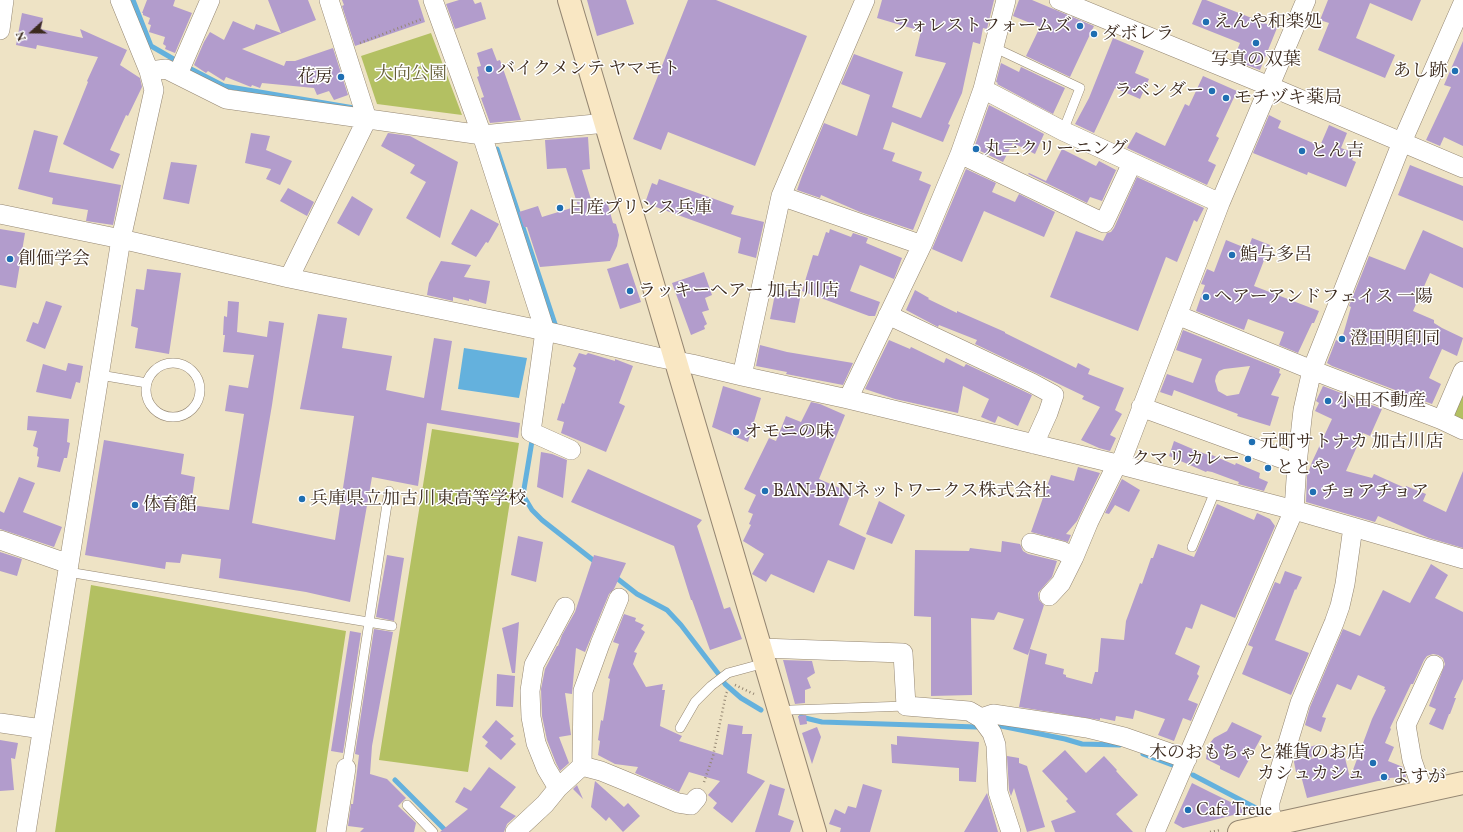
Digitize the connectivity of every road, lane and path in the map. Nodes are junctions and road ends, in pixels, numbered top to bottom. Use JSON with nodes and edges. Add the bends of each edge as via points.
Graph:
{"nodes":[{"id":1,"x":4,"y":0,"type":"edge"},
{"id":2,"x":120,"y":0,"type":"edge"},
{"id":3,"x":210,"y":0,"type":"edge"},
{"id":4,"x":328,"y":0,"type":"edge"},
{"id":5,"x":433,"y":0,"type":"edge"},
{"id":6,"x":569,"y":0,"type":"edge"},
{"id":7,"x":865,"y":0,"type":"edge"},
{"id":8,"x":1006,"y":0,"type":"edge"},
{"id":9,"x":1059,"y":0,"type":"edge"},
{"id":10,"x":1306,"y":0,"type":"edge"},
{"id":11,"x":1463,"y":3,"type":"edge"},
{"id":12,"x":425,"y":18,"type":"dead end"},
{"id":13,"x":0,"y":30,"type":"edge"},
{"id":14,"x":1457,"y":37,"type":"edge"},
{"id":15,"x":355,"y":45,"type":"dead end"},
{"id":16,"x":993,"y":47,"type":"junction"},
{"id":17,"x":149,"y":71,"type":"junction"},
{"id":18,"x":178,"y":74,"type":"junction"},
{"id":19,"x":1269,"y":86,"type":"junction"},
{"id":20,"x":983,"y":90,"type":"junction"},
{"id":21,"x":367,"y":120,"type":"junction"},
{"id":22,"x":606,"y":123,"type":"junction"},
{"id":23,"x":1063,"y":131,"type":"junction"},
{"id":24,"x":482,"y":136,"type":"junction"},
{"id":25,"x":1402,"y":142,"type":"junction"},
{"id":26,"x":960,"y":154,"type":"junction"},
{"id":27,"x":1132,"y":163,"type":"junction"},
{"id":28,"x":1463,"y":168,"type":"edge"},
{"id":29,"x":781,"y":196,"type":"junction"},
{"id":30,"x":1220,"y":203,"type":"junction"},
{"id":31,"x":0,"y":214,"type":"edge"},
{"id":32,"x":121,"y":239,"type":"junction"},
{"id":33,"x":922,"y":245,"type":"junction"},
{"id":34,"x":289,"y":278,"type":"junction"},
{"id":35,"x":888,"y":315,"type":"junction"},
{"id":36,"x":1177,"y":315,"type":"junction"},
{"id":37,"x":545,"y":331,"type":"junction"},
{"id":38,"x":676,"y":362,"type":"junction"},
{"id":39,"x":1312,"y":370,"type":"junction"},
{"id":40,"x":1463,"y":371,"type":"edge"},
{"id":41,"x":100,"y":376,"type":"junction"},
{"id":42,"x":742,"y":376,"type":"junction"},
{"id":43,"x":148,"y":383,"type":"junction"},
{"id":44,"x":848,"y":400,"type":"junction"},
{"id":45,"x":1141,"y":407,"type":"junction"},
{"id":46,"x":1442,"y":420,"type":"junction"},
{"id":47,"x":1463,"y":430,"type":"edge"},
{"id":48,"x":1034,"y":444,"type":"junction"},
{"id":49,"x":571,"y":450,"type":"dead end"},
{"id":50,"x":1118,"y":464,"type":"junction"},
{"id":51,"x":1297,"y":464,"type":"junction"},
{"id":52,"x":1216,"y":489,"type":"junction"},
{"id":53,"x":389,"y":491,"type":"dead end"},
{"id":54,"x":1294,"y":510,"type":"junction"},
{"id":55,"x":1353,"y":527,"type":"junction"},
{"id":56,"x":0,"y":540,"type":"edge"},
{"id":57,"x":1030,"y":543,"type":"dead end"},
{"id":58,"x":1192,"y":547,"type":"dead end"},
{"id":59,"x":1074,"y":557,"type":"junction"},
{"id":60,"x":1463,"y":559,"type":"edge"},
{"id":61,"x":69,"y":568,"type":"junction"},
{"id":62,"x":1049,"y":596,"type":"dead end"},
{"id":63,"x":619,"y":598,"type":"dead end"},
{"id":64,"x":565,"y":607,"type":"dead end"},
{"id":65,"x":369,"y":622,"type":"junction"},
{"id":66,"x":392,"y":626,"type":"dead end"},
{"id":67,"x":763,"y":655,"type":"junction"},
{"id":68,"x":1434,"y":675,"type":"dead end"},
{"id":69,"x":733,"y":684,"type":"dead end"},
{"id":70,"x":726,"y":694,"type":"dead end"},
{"id":71,"x":756,"y":695,"type":"dead end"},
{"id":72,"x":906,"y":706,"type":"junction"},
{"id":73,"x":791,"y":710,"type":"dead end"},
{"id":74,"x":981,"y":718,"type":"junction"},
{"id":75,"x":0,"y":723,"type":"edge"},
{"id":76,"x":680,"y":728,"type":"dead end"},
{"id":77,"x":42,"y":729,"type":"junction"},
{"id":78,"x":1187,"y":759,"type":"junction"},
{"id":79,"x":347,"y":764,"type":"joint"},
{"id":80,"x":582,"y":766,"type":"junction"},
{"id":81,"x":1463,"y":783,"type":"edge"},
{"id":82,"x":558,"y":788,"type":"junction"},
{"id":83,"x":1423,"y":792,"type":"junction"},
{"id":84,"x":697,"y":798,"type":"joint"},
{"id":85,"x":407,"y":805,"type":"dead end"},
{"id":86,"x":1274,"y":824,"type":"junction"},
{"id":87,"x":26,"y":832,"type":"edge"},
{"id":88,"x":336,"y":832,"type":"edge"},
{"id":89,"x":433,"y":832,"type":"edge"},
{"id":90,"x":515,"y":832,"type":"edge"},
{"id":91,"x":815,"y":832,"type":"edge"},
{"id":92,"x":1011,"y":832,"type":"edge"},
{"id":93,"x":1155,"y":832,"type":"edge"},
{"id":94,"x":1239,"y":832,"type":"edge"}],
"edges":[{"from":1,"to":13,"type":"street"},
{"from":2,"to":17,"type":"street"},
{"from":3,"to":18,"type":"street"},
{"from":4,"to":21,"type":"street"},
{"from":5,"to":24,"type":"street"},
{"from":6,"to":22,"type":"street"},
{"from":7,"to":29,"type":"street"},
{"from":8,"to":16,"type":"street"},
{"from":9,"to":19,"type":"street"},
{"from":10,"to":19,"type":"street"},
{"from":11,"to":14,"type":"street"},
{"from":12,"to":15,"type":"path"},
{"from":14,"to":25,"type":"street"},
{"from":16,"to":20,"type":"street"},
{"from":16,"to":23,"type":"lane","via":[[1080,88]]},
{"from":17,"to":18,"type":"street","via":[[166,68]]},
{"from":17,"to":32,"type":"street","via":[[154,90]]},
{"from":18,"to":21,"type":"street","via":[[226,100]]},
{"from":19,"to":25,"type":"street"},
{"from":19,"to":30,"type":"street"},
{"from":20,"to":23,"type":"street"},
{"from":20,"to":26,"type":"street"},
{"from":21,"to":24,"type":"street"},
{"from":21,"to":34,"type":"street"},
{"from":22,"to":24,"type":"street"},
{"from":22,"to":38,"type":"street"},
{"from":23,"to":27,"type":"street"},
{"from":24,"to":37,"type":"street"},
{"from":25,"to":28,"type":"street"},
{"from":25,"to":39,"type":"street"},
{"from":26,"to":27,"type":"street","via":[[1104,223]]},
{"from":26,"to":33,"type":"street"},
{"from":27,"to":30,"type":"street"},
{"from":29,"to":33,"type":"street"},
{"from":29,"to":42,"type":"street"},
{"from":30,"to":36,"type":"street"},
{"from":31,"to":32,"type":"street"},
{"from":32,"to":34,"type":"street"},
{"from":32,"to":41,"type":"street"},
{"from":33,"to":35,"type":"street"},
{"from":34,"to":37,"type":"street"},
{"from":35,"to":44,"type":"street"},
{"from":35,"to":48,"type":"street","via":[[1054,395]]},
{"from":36,"to":39,"type":"street"},
{"from":36,"to":45,"type":"street"},
{"from":37,"to":38,"type":"street"},
{"from":37,"to":49,"type":"street","via":[[531,432]]},
{"from":38,"to":42,"type":"street"},
{"from":38,"to":67,"type":"street"},
{"from":39,"to":46,"type":"street"},
{"from":39,"to":51,"type":"street","via":[[1303,410]]},
{"from":40,"to":46,"type":"street"},
{"from":41,"to":43,"type":"lane"},
{"from":41,"to":61,"type":"street"},
{"from":42,"to":44,"type":"street"},
{"from":43,"to":43,"type":"lane","via":[[158,368],[166,364],[183,365],[196,375],[200,392],[198,400],[188,413],[171,417],[162,414],[154,409],[149,401]]},
{"from":44,"to":48,"type":"street"},
{"from":45,"to":50,"type":"street"},
{"from":45,"to":51,"type":"street"},
{"from":46,"to":47,"type":"street"},
{"from":48,"to":50,"type":"street"},
{"from":50,"to":52,"type":"street"},
{"from":50,"to":59,"type":"street"},
{"from":51,"to":54,"type":"street"},
{"from":52,"to":54,"type":"street"},
{"from":52,"to":58,"type":"lane"},
{"from":53,"to":65,"type":"lane"},
{"from":54,"to":55,"type":"street"},
{"from":54,"to":78,"type":"street"},
{"from":55,"to":60,"type":"street"},
{"from":55,"to":86,"type":"street","via":[[1340,606],[1300,703],[1270,802]]},
{"from":56,"to":61,"type":"street"},
{"from":57,"to":59,"type":"street","via":[[1062,551]]},
{"from":59,"to":62,"type":"street","via":[[1061,583]]},
{"from":61,"to":65,"type":"lane"},
{"from":61,"to":77,"type":"street"},
{"from":63,"to":80,"type":"street","via":[[583,691]]},
{"from":64,"to":82,"type":"street","via":[[534,665],[530,691],[536,743]]},
{"from":65,"to":66,"type":"lane"},
{"from":65,"to":79,"type":"lane"},
{"from":67,"to":72,"type":"street","via":[[903,653]]},
{"from":67,"to":76,"type":"lane","via":[[728,673],[711,686],[695,702]]},
{"from":67,"to":91,"type":"street"},
{"from":68,"to":83,"type":"street","via":[[1406,725],[1412,760]]},
{"from":69,"to":71,"type":"path"},
{"from":70,"to":84,"type":"path","via":[[713,756]]},
{"from":72,"to":73,"type":"lane"},
{"from":72,"to":74,"type":"street","via":[[969,711]]},
{"from":74,"to":78,"type":"street","via":[[993,714],[1087,728],[1124,737]]},
{"from":74,"to":92,"type":"street","via":[[992,733],[996,746],[998,792]]},
{"from":75,"to":77,"type":"street"},
{"from":77,"to":87,"type":"street"},
{"from":78,"to":93,"type":"street"},
{"from":79,"to":88,"type":"street"},
{"from":80,"to":82,"type":"street"},
{"from":80,"to":84,"type":"street","via":[[601,771],[678,803],[691,805]]},
{"from":81,"to":83,"type":"street"},
{"from":82,"to":90,"type":"street"},
{"from":83,"to":86,"type":"street"},
{"from":85,"to":89,"type":"lane"},
{"from":86,"to":94,"type":"street"}]}
